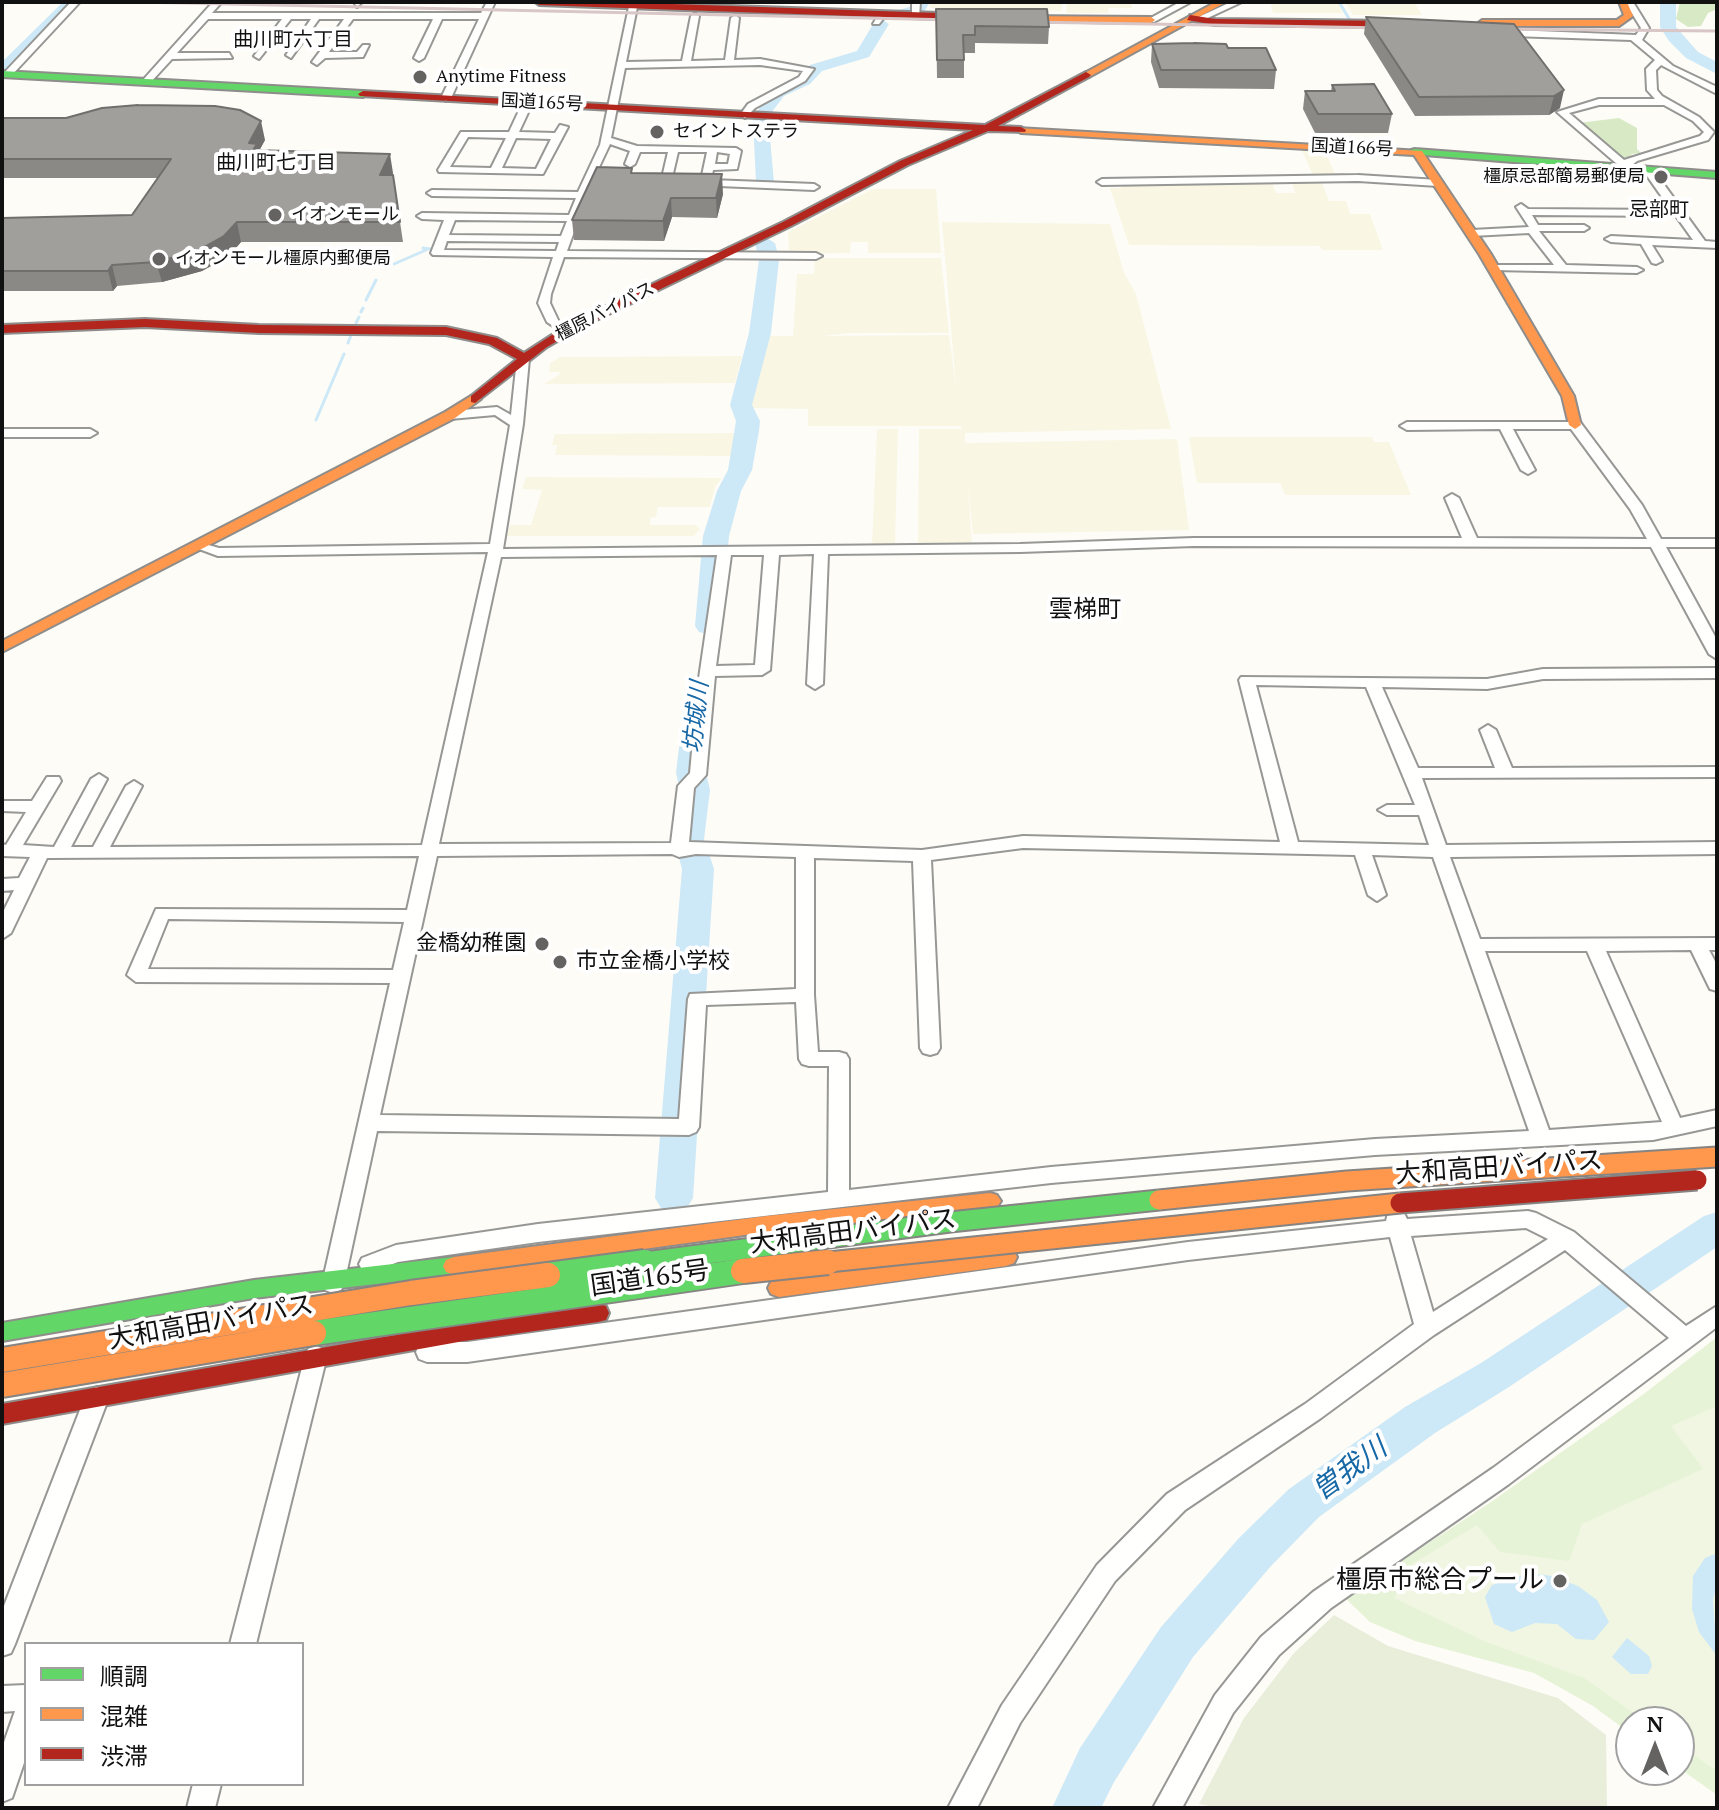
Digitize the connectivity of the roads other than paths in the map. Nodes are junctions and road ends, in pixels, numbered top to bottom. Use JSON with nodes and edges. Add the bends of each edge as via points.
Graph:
{"nodes":[{"id":1,"x":76,"y":2,"type":"edge"},
{"id":2,"x":218,"y":2,"type":"edge"},
{"id":3,"x":491,"y":2,"type":"edge"},
{"id":4,"x":539,"y":2,"type":"edge"},
{"id":5,"x":567,"y":2,"type":"edge"},
{"id":6,"x":1222,"y":2,"type":"edge"},
{"id":7,"x":1238,"y":2,"type":"edge"},
{"id":8,"x":1626,"y":2,"type":"edge"},
{"id":9,"x":633,"y":8,"type":"edge"},
{"id":10,"x":353,"y":10,"type":"edge"},
{"id":11,"x":916,"y":10,"type":"edge"},
{"id":12,"x":1197,"y":14,"type":"edge"},
{"id":13,"x":205,"y":16,"type":"junction"},
{"id":14,"x":288,"y":16,"type":"junction"},
{"id":15,"x":482,"y":16,"type":"junction"},
{"id":16,"x":695,"y":16,"type":"junction"},
{"id":17,"x":316,"y":17,"type":"junction"},
{"id":18,"x":438,"y":17,"type":"junction"},
{"id":19,"x":844,"y":17,"type":"junction"},
{"id":20,"x":735,"y":18,"type":"junction"},
{"id":21,"x":880,"y":18,"type":"junction"},
{"id":22,"x":1159,"y":24,"type":"junction"},
{"id":23,"x":1416,"y":28,"type":"edge"},
{"id":24,"x":1512,"y":33,"type":"joint"},
{"id":25,"x":1638,"y":39,"type":"junction"},
{"id":26,"x":366,"y":47,"type":"dead end"},
{"id":27,"x":1097,"y":48,"type":"dead end"},
{"id":28,"x":291,"y":55,"type":"dead end"},
{"id":29,"x":169,"y":56,"type":"junction"},
{"id":30,"x":229,"y":56,"type":"dead end"},
{"id":31,"x":259,"y":56,"type":"dead end"},
{"id":32,"x":419,"y":58,"type":"dead end"},
{"id":33,"x":1661,"y":60,"type":"junction"},
{"id":34,"x":732,"y":62,"type":"junction"},
{"id":35,"x":691,"y":63,"type":"junction"},
{"id":36,"x":622,"y":65,"type":"junction"},
{"id":37,"x":5,"y":74,"type":"edge"},
{"id":38,"x":732,"y":75,"type":"dead end"},
{"id":39,"x":691,"y":79,"type":"dead end"},
{"id":40,"x":146,"y":82,"type":"junction"},
{"id":41,"x":1717,"y":91,"type":"edge"},
{"id":42,"x":446,"y":98,"type":"junction"},
{"id":43,"x":528,"y":102,"type":"junction"},
{"id":44,"x":1665,"y":102,"type":"junction"},
{"id":45,"x":613,"y":107,"type":"junction"},
{"id":46,"x":967,"y":112,"type":"dead end"},
{"id":47,"x":745,"y":115,"type":"junction"},
{"id":48,"x":861,"y":121,"type":"junction"},
{"id":49,"x":941,"y":126,"type":"junction"},
{"id":50,"x":987,"y":128,"type":"junction"},
{"id":51,"x":514,"y":135,"type":"junction"},
{"id":52,"x":917,"y":138,"type":"junction"},
{"id":53,"x":606,"y":140,"type":"junction"},
{"id":54,"x":636,"y":149,"type":"junction"},
{"id":55,"x":674,"y":149,"type":"junction"},
{"id":56,"x":713,"y":149,"type":"junction"},
{"id":57,"x":1418,"y":153,"type":"junction"},
{"id":58,"x":630,"y":164,"type":"edge"},
{"id":59,"x":1624,"y":166,"type":"junction"},
{"id":60,"x":709,"y":167,"type":"junction"},
{"id":61,"x":1648,"y":170,"type":"junction"},
{"id":62,"x":495,"y":171,"type":"junction"},
{"id":63,"x":1717,"y":175,"type":"edge"},
{"id":64,"x":831,"y":179,"type":"junction"},
{"id":65,"x":652,"y":181,"type":"edge"},
{"id":66,"x":666,"y":182,"type":"junction"},
{"id":67,"x":679,"y":182,"type":"edge"},
{"id":68,"x":692,"y":182,"type":"edge"},
{"id":69,"x":1102,"y":182,"type":"dead end"},
{"id":70,"x":705,"y":183,"type":"junction"},
{"id":71,"x":864,"y":183,"type":"junction"},
{"id":72,"x":1438,"y":183,"type":"junction"},
{"id":73,"x":432,"y":193,"type":"dead end"},
{"id":74,"x":583,"y":195,"type":"junction"},
{"id":75,"x":778,"y":205,"type":"dead end"},
{"id":76,"x":1677,"y":213,"type":"junction"},
{"id":77,"x":422,"y":216,"type":"dead end"},
{"id":78,"x":451,"y":216,"type":"junction"},
{"id":79,"x":574,"y":218,"type":"junction"},
{"id":80,"x":1584,"y":228,"type":"dead end"},
{"id":81,"x":1533,"y":229,"type":"junction"},
{"id":82,"x":1694,"y":232,"type":"junction"},
{"id":83,"x":1717,"y":232,"type":"edge"},
{"id":84,"x":1472,"y":233,"type":"junction"},
{"id":85,"x":719,"y":234,"type":"dead end"},
{"id":86,"x":1611,"y":239,"type":"dead end"},
{"id":87,"x":1644,"y":240,"type":"junction"},
{"id":88,"x":1701,"y":243,"type":"junction"},
{"id":89,"x":1717,"y":245,"type":"edge"},
{"id":90,"x":564,"y":248,"type":"junction"},
{"id":91,"x":722,"y":254,"type":"junction"},
{"id":92,"x":674,"y":256,"type":"junction"},
{"id":93,"x":816,"y":256,"type":"dead end"},
{"id":94,"x":1656,"y":261,"type":"dead end"},
{"id":95,"x":1493,"y":267,"type":"junction"},
{"id":96,"x":1562,"y":268,"type":"junction"},
{"id":97,"x":1637,"y":270,"type":"dead end"},
{"id":98,"x":634,"y":275,"type":"dead end"},
{"id":99,"x":607,"y":290,"type":"dead end"},
{"id":100,"x":553,"y":322,"type":"junction"},
{"id":101,"x":2,"y":329,"type":"edge"},
{"id":102,"x":518,"y":354,"type":"junction"},
{"id":103,"x":450,"y":415,"type":"junction"},
{"id":104,"x":517,"y":424,"type":"junction"},
{"id":105,"x":1575,"y":425,"type":"junction"},
{"id":106,"x":1407,"y":426,"type":"dead end"},
{"id":107,"x":1505,"y":427,"type":"junction"},
{"id":108,"x":2,"y":433,"type":"edge"},
{"id":109,"x":90,"y":433,"type":"dead end"},
{"id":110,"x":1528,"y":470,"type":"dead end"},
{"id":111,"x":1452,"y":498,"type":"dead end"},
{"id":112,"x":1717,"y":543,"type":"edge"},
{"id":113,"x":1472,"y":544,"type":"junction"},
{"id":114,"x":1656,"y":544,"type":"junction"},
{"id":115,"x":198,"y":546,"type":"junction"},
{"id":116,"x":718,"y":549,"type":"junction"},
{"id":117,"x":772,"y":549,"type":"junction"},
{"id":118,"x":821,"y":549,"type":"junction"},
{"id":119,"x":495,"y":550,"type":"junction"},
{"id":120,"x":2,"y":629,"type":"edge"},
{"id":121,"x":2,"y":647,"type":"edge"},
{"id":122,"x":1717,"y":654,"type":"edge"},
{"id":123,"x":708,"y":671,"type":"junction"},
{"id":124,"x":1717,"y":673,"type":"edge"},
{"id":125,"x":1372,"y":683,"type":"junction"},
{"id":126,"x":815,"y":684,"type":"dead end"},
{"id":127,"x":1488,"y":730,"type":"dead end"},
{"id":128,"x":1717,"y":772,"type":"edge"},
{"id":129,"x":1412,"y":773,"type":"junction"},
{"id":130,"x":1506,"y":773,"type":"junction"},
{"id":131,"x":99,"y":779,"type":"dead end"},
{"id":132,"x":53,"y":781,"type":"dead end"},
{"id":133,"x":134,"y":786,"type":"dead end"},
{"id":134,"x":2,"y":806,"type":"edge"},
{"id":135,"x":37,"y":807,"type":"junction"},
{"id":136,"x":1387,"y":810,"type":"dead end"},
{"id":137,"x":1424,"y":810,"type":"junction"},
{"id":138,"x":1717,"y":848,"type":"edge"},
{"id":139,"x":687,"y":849,"type":"junction"},
{"id":140,"x":7,"y":850,"type":"edge"},
{"id":141,"x":430,"y":850,"type":"junction"},
{"id":142,"x":1291,"y":850,"type":"junction"},
{"id":143,"x":1362,"y":850,"type":"junction"},
{"id":144,"x":1438,"y":851,"type":"junction"},
{"id":145,"x":50,"y":852,"type":"junction"},
{"id":146,"x":99,"y":852,"type":"junction"},
{"id":147,"x":805,"y":852,"type":"junction"},
{"id":148,"x":922,"y":856,"type":"junction"},
{"id":149,"x":26,"y":884,"type":"junction"},
{"id":150,"x":2,"y":885,"type":"edge"},
{"id":151,"x":1377,"y":895,"type":"dead end"},
{"id":152,"x":416,"y":916,"type":"junction"},
{"id":153,"x":2,"y":933,"type":"edge"},
{"id":154,"x":1707,"y":944,"type":"edge"},
{"id":155,"x":1472,"y":945,"type":"junction"},
{"id":156,"x":1594,"y":945,"type":"junction"},
{"id":157,"x":401,"y":977,"type":"junction"},
{"id":158,"x":1717,"y":984,"type":"edge"},
{"id":159,"x":805,"y":995,"type":"junction"},
{"id":160,"x":930,"y":1048,"type":"dead end"},
{"id":161,"x":1717,"y":1118,"type":"edge"},
{"id":162,"x":371,"y":1123,"type":"junction"},
{"id":163,"x":1675,"y":1129,"type":"junction"},
{"id":164,"x":1542,"y":1138,"type":"junction"},
{"id":165,"x":1375,"y":1147,"type":"junction"},
{"id":166,"x":1717,"y":1157,"type":"edge"},
{"id":167,"x":1717,"y":1180,"type":"edge"},
{"id":168,"x":1347,"y":1181,"type":"junction"},
{"id":169,"x":838,"y":1199,"type":"junction"},
{"id":170,"x":1354,"y":1206,"type":"junction"},
{"id":171,"x":1399,"y":1228,"type":"junction"},
{"id":172,"x":1570,"y":1241,"type":"junction"},
{"id":173,"x":335,"y":1279,"type":"junction"},
{"id":174,"x":755,"y":1291,"type":"dead end"},
{"id":175,"x":617,"y":1310,"type":"dead end"},
{"id":176,"x":1717,"y":1315,"type":"edge"},
{"id":177,"x":63,"y":1322,"type":"junction"},
{"id":178,"x":1426,"y":1328,"type":"junction"},
{"id":179,"x":2,"y":1332,"type":"edge"},
{"id":180,"x":1682,"y":1334,"type":"junction"},
{"id":181,"x":352,"y":1353,"type":"junction"},
{"id":182,"x":315,"y":1359,"type":"junction"},
{"id":183,"x":2,"y":1360,"type":"edge"},
{"id":184,"x":2,"y":1385,"type":"edge"},
{"id":185,"x":97,"y":1397,"type":"junction"},
{"id":186,"x":53,"y":1405,"type":"junction"},
{"id":187,"x":2,"y":1414,"type":"edge"},
{"id":188,"x":244,"y":1642,"type":"edge"},
{"id":189,"x":2,"y":1644,"type":"edge"},
{"id":190,"x":24,"y":1698,"type":"edge"},
{"id":191,"x":2,"y":1699,"type":"edge"},
{"id":192,"x":24,"y":1723,"type":"edge"},
{"id":193,"x":206,"y":1786,"type":"edge"},
{"id":194,"x":2,"y":1788,"type":"edge"},
{"id":195,"x":201,"y":1808,"type":"edge"},
{"id":196,"x":962,"y":1808,"type":"edge"},
{"id":197,"x":1167,"y":1808,"type":"edge"}],
"edges":[{"from":1,"to":37,"type":"street"},
{"from":2,"to":13,"type":"street"},
{"from":3,"to":15,"type":"street"},
{"from":4,"to":5,"type":"main road"},
{"from":5,"to":9,"type":"main road"},
{"from":6,"to":12,"type":"main road","name":"橿原バイパス"},
{"from":7,"to":12,"type":"street"},
{"from":8,"to":24,"type":"main road","via":[[1629,18],[1610,24],[1465,29]]},
{"from":8,"to":25,"type":"street","via":[[1645,28]]},
{"from":9,"to":16,"type":"main road"},
{"from":9,"to":19,"type":"main road"},
{"from":9,"to":36,"type":"street"},
{"from":10,"to":17,"type":"street"},
{"from":10,"to":18,"type":"street"},
{"from":10,"to":26,"type":"street","via":[[320,59],[360,55]]},
{"from":11,"to":21,"type":"main road"},
{"from":11,"to":22,"type":"main road"},
{"from":12,"to":22,"type":"main road","name":"橿原バイパス"},
{"from":12,"to":22,"type":"street"},
{"from":12,"to":23,"type":"main road"},
{"from":13,"to":14,"type":"street"},
{"from":13,"to":29,"type":"street"},
{"from":14,"to":17,"type":"street"},
{"from":14,"to":31,"type":"street"},
{"from":15,"to":18,"type":"street"},
{"from":15,"to":42,"type":"street"},
{"from":16,"to":20,"type":"main road"},
{"from":16,"to":35,"type":"street"},
{"from":17,"to":28,"type":"street"},
{"from":18,"to":32,"type":"street"},
{"from":19,"to":20,"type":"main road"},
{"from":19,"to":21,"type":"main road"},
{"from":20,"to":34,"type":"street"},
{"from":21,"to":22,"type":"main road"},
{"from":22,"to":27,"type":"main road","name":"橿原バイパス"},
{"from":22,"to":50,"type":"main road","name":"橿原バイパス"},
{"from":24,"to":25,"type":"street"},
{"from":25,"to":33,"type":"street"},
{"from":29,"to":30,"type":"street"},
{"from":29,"to":40,"type":"street"},
{"from":33,"to":41,"type":"street"},
{"from":33,"to":44,"type":"street","via":[[1649,75],[1652,90]]},
{"from":34,"to":35,"type":"street"},
{"from":34,"to":38,"type":"street"},
{"from":34,"to":47,"type":"street","via":[[809,69],[802,79],[751,106]]},
{"from":35,"to":36,"type":"street"},
{"from":35,"to":39,"type":"street"},
{"from":36,"to":45,"type":"street"},
{"from":37,"to":40,"type":"main road","name":"国道165号"},
{"from":40,"to":42,"type":"main road","name":"国道165号"},
{"from":42,"to":43,"type":"main road","name":"国道165号"},
{"from":43,"to":45,"type":"main road","name":"国道165号"},
{"from":43,"to":51,"type":"street"},
{"from":44,"to":59,"type":"street","via":[[1696,119],[1708,136]]},
{"from":44,"to":59,"type":"street","via":[[1599,102],[1562,112]]},
{"from":45,"to":47,"type":"main road","name":"国道165号"},
{"from":45,"to":53,"type":"street"},
{"from":46,"to":49,"type":"main road"},
{"from":47,"to":48,"type":"main road","name":"国道165号"},
{"from":48,"to":49,"type":"main road","name":"国道165号"},
{"from":48,"to":52,"type":"main road","via":[[909,129]]},
{"from":49,"to":50,"type":"main road","name":"国道165号"},
{"from":49,"to":52,"type":"main road"},
{"from":50,"to":57,"type":"main road","name":"国道166号"},
{"from":50,"to":71,"type":"main road","name":"橿原バイパス"},
{"from":51,"to":62,"type":"street"},
{"from":51,"to":62,"type":"street","via":[[560,132],[539,172]]},
{"from":51,"to":62,"type":"street","via":[[465,134],[443,170]]},
{"from":52,"to":64,"type":"main road"},
{"from":53,"to":54,"type":"street"},
{"from":53,"to":74,"type":"street","via":[[595,179]]},
{"from":54,"to":55,"type":"street"},
{"from":54,"to":58,"type":"street"},
{"from":55,"to":56,"type":"street"},
{"from":55,"to":66,"type":"street"},
{"from":56,"to":60,"type":"street"},
{"from":56,"to":60,"type":"street","via":[[736,151],[733,167]]},
{"from":57,"to":59,"type":"main road","name":"国道166号"},
{"from":57,"to":72,"type":"main road"},
{"from":59,"to":61,"type":"main road","name":"国道166号"},
{"from":60,"to":70,"type":"street"},
{"from":61,"to":63,"type":"main road","name":"国道166号"},
{"from":61,"to":76,"type":"street"},
{"from":64,"to":70,"type":"street"},
{"from":64,"to":71,"type":"main road"},
{"from":64,"to":75,"type":"main road"},
{"from":65,"to":66,"type":"street"},
{"from":66,"to":67,"type":"street"},
{"from":68,"to":70,"type":"street"},
{"from":69,"to":72,"type":"street","via":[[1368,178]]},
{"from":71,"to":91,"type":"main road","name":"橿原バイパス"},
{"from":72,"to":84,"type":"main road"},
{"from":73,"to":74,"type":"street"},
{"from":74,"to":79,"type":"street"},
{"from":76,"to":81,"type":"street","via":[[1522,209]]},
{"from":76,"to":82,"type":"street"},
{"from":77,"to":78,"type":"street"},
{"from":78,"to":79,"type":"street"},
{"from":78,"to":90,"type":"street","via":[[440,247]]},
{"from":79,"to":90,"type":"street"},
{"from":80,"to":81,"type":"street"},
{"from":81,"to":84,"type":"street"},
{"from":81,"to":96,"type":"street"},
{"from":82,"to":83,"type":"street"},
{"from":82,"to":88,"type":"street"},
{"from":84,"to":95,"type":"main road"},
{"from":85,"to":92,"type":"main road","name":"橿原バイパス"},
{"from":86,"to":87,"type":"street"},
{"from":87,"to":88,"type":"street"},
{"from":87,"to":94,"type":"street"},
{"from":88,"to":89,"type":"street"},
{"from":90,"to":92,"type":"street"},
{"from":90,"to":100,"type":"street","via":[[551,286]]},
{"from":91,"to":92,"type":"street"},
{"from":91,"to":93,"type":"street"},
{"from":91,"to":102,"type":"main road","name":"橿原バイパス"},
{"from":92,"to":98,"type":"main road","name":"橿原バイパス"},
{"from":95,"to":96,"type":"street"},
{"from":95,"to":105,"type":"main road","via":[[1568,396]]},
{"from":96,"to":97,"type":"street"},
{"from":99,"to":100,"type":"main road","name":"橿原バイパス"},
{"from":100,"to":102,"type":"main road","name":"橿原バイパス"},
{"from":101,"to":102,"type":"main road","via":[[158,323],[427,330],[471,334]]},
{"from":102,"to":103,"type":"main road","name":"橿原バイパス","via":[[483,394]]},
{"from":102,"to":104,"type":"street"},
{"from":102,"to":120,"type":"main road","name":"橿原バイパス","via":[[442,406]]},
{"from":103,"to":104,"type":"street","via":[[497,411]]},
{"from":103,"to":115,"type":"main road","name":"橿原バイパス"},
{"from":104,"to":119,"type":"street"},
{"from":105,"to":107,"type":"street"},
{"from":105,"to":114,"type":"street","via":[[1637,508]]},
{"from":106,"to":107,"type":"street"},
{"from":107,"to":110,"type":"street"},
{"from":108,"to":109,"type":"street"},
{"from":111,"to":113,"type":"street"},
{"from":112,"to":114,"type":"street"},
{"from":113,"to":114,"type":"street"},
{"from":113,"to":118,"type":"street","via":[[1194,542]]},
{"from":114,"to":122,"type":"street"},
{"from":115,"to":119,"type":"street","via":[[233,552]]},
{"from":115,"to":121,"type":"main road","name":"橿原バイパス"},
{"from":116,"to":117,"type":"street"},
{"from":116,"to":119,"type":"street"},
{"from":116,"to":123,"type":"street"},
{"from":117,"to":118,"type":"street"},
{"from":117,"to":123,"type":"street","via":[[762,670]]},
{"from":118,"to":126,"type":"street"},
{"from":119,"to":141,"type":"street"},
{"from":123,"to":139,"type":"street"},
{"from":124,"to":125,"type":"street","via":[[1543,674],[1487,684]]},
{"from":125,"to":129,"type":"street"},
{"from":125,"to":142,"type":"street","via":[[1247,680]]},
{"from":127,"to":130,"type":"street"},
{"from":128,"to":130,"type":"street"},
{"from":129,"to":130,"type":"street"},
{"from":129,"to":137,"type":"street"},
{"from":131,"to":145,"type":"street"},
{"from":132,"to":135,"type":"street"},
{"from":133,"to":146,"type":"street"},
{"from":134,"to":135,"type":"street"},
{"from":135,"to":140,"type":"street"},
{"from":136,"to":137,"type":"street"},
{"from":137,"to":144,"type":"street"},
{"from":138,"to":144,"type":"street"},
{"from":139,"to":141,"type":"street"},
{"from":139,"to":147,"type":"street"},
{"from":140,"to":145,"type":"street"},
{"from":141,"to":146,"type":"street"},
{"from":141,"to":152,"type":"street"},
{"from":142,"to":143,"type":"street"},
{"from":142,"to":148,"type":"street","via":[[1023,842]]},
{"from":143,"to":144,"type":"street"},
{"from":143,"to":151,"type":"street"},
{"from":144,"to":155,"type":"street"},
{"from":145,"to":146,"type":"street"},
{"from":145,"to":149,"type":"street"},
{"from":147,"to":148,"type":"street"},
{"from":147,"to":159,"type":"street"},
{"from":148,"to":160,"type":"street"},
{"from":149,"to":150,"type":"street"},
{"from":149,"to":153,"type":"street"},
{"from":152,"to":157,"type":"street"},
{"from":152,"to":157,"type":"street","via":[[162,913],[136,975]]},
{"from":154,"to":156,"type":"street"},
{"from":154,"to":158,"type":"street"},
{"from":155,"to":156,"type":"street"},
{"from":155,"to":164,"type":"street"},
{"from":156,"to":163,"type":"street"},
{"from":157,"to":162,"type":"street"},
{"from":159,"to":162,"type":"street","via":[[697,999],[689,1127]]},
{"from":159,"to":169,"type":"street","via":[[809,1059],[839,1059]]},
{"from":161,"to":163,"type":"street"},
{"from":162,"to":173,"type":"street"},
{"from":163,"to":164,"type":"street"},
{"from":164,"to":165,"type":"street"},
{"from":165,"to":169,"type":"street"},
{"from":165,"to":171,"type":"street"},
{"from":166,"to":168,"type":"main road","name":"大和高田バイパス","bridge":true},
{"from":167,"to":170,"type":"main road","name":"大和高田バイパス","bridge":true},
{"from":168,"to":173,"type":"main road","name":"国道165号","bridge":true,"via":[[911,1208]]},
{"from":168,"to":183,"type":"main road","name":"大和高田バイパス","bridge":true,"via":[[777,1243],[396,1296]]},
{"from":169,"to":173,"type":"street","via":[[396,1254]]},
{"from":170,"to":174,"type":"main road","bridge":true},
{"from":170,"to":184,"type":"main road","name":"大和高田バイパス","bridge":true,"via":[[601,1289]]},
{"from":171,"to":172,"type":"street","via":[[1528,1219]]},
{"from":171,"to":178,"type":"street"},
{"from":171,"to":181,"type":"street","via":[[1188,1251],[467,1352]]},
{"from":172,"to":178,"type":"street"},
{"from":172,"to":180,"type":"street"},
{"from":173,"to":177,"type":"main road","name":"国道165号"},
{"from":173,"to":182,"type":"street"},
{"from":175,"to":181,"type":"main road","name":"国道165号"},
{"from":176,"to":180,"type":"street"},
{"from":177,"to":179,"type":"main road","name":"国道165号"},
{"from":177,"to":186,"type":"street"},
{"from":178,"to":196,"type":"street","via":[[1176,1502],[1106,1573],[1011,1714]]},
{"from":180,"to":197,"type":"street","via":[[1501,1476],[1322,1600],[1270,1646],[1224,1704]]},
{"from":181,"to":182,"type":"main road","name":"国道165号"},
{"from":182,"to":185,"type":"main road","name":"国道165号"},
{"from":182,"to":188,"type":"street"},
{"from":185,"to":186,"type":"main road","name":"国道165号"},
{"from":185,"to":189,"type":"street"},
{"from":186,"to":187,"type":"main road","name":"国道165号"},
{"from":190,"to":191,"type":"street"},
{"from":192,"to":194,"type":"street"},
{"from":193,"to":195,"type":"street"}]}
